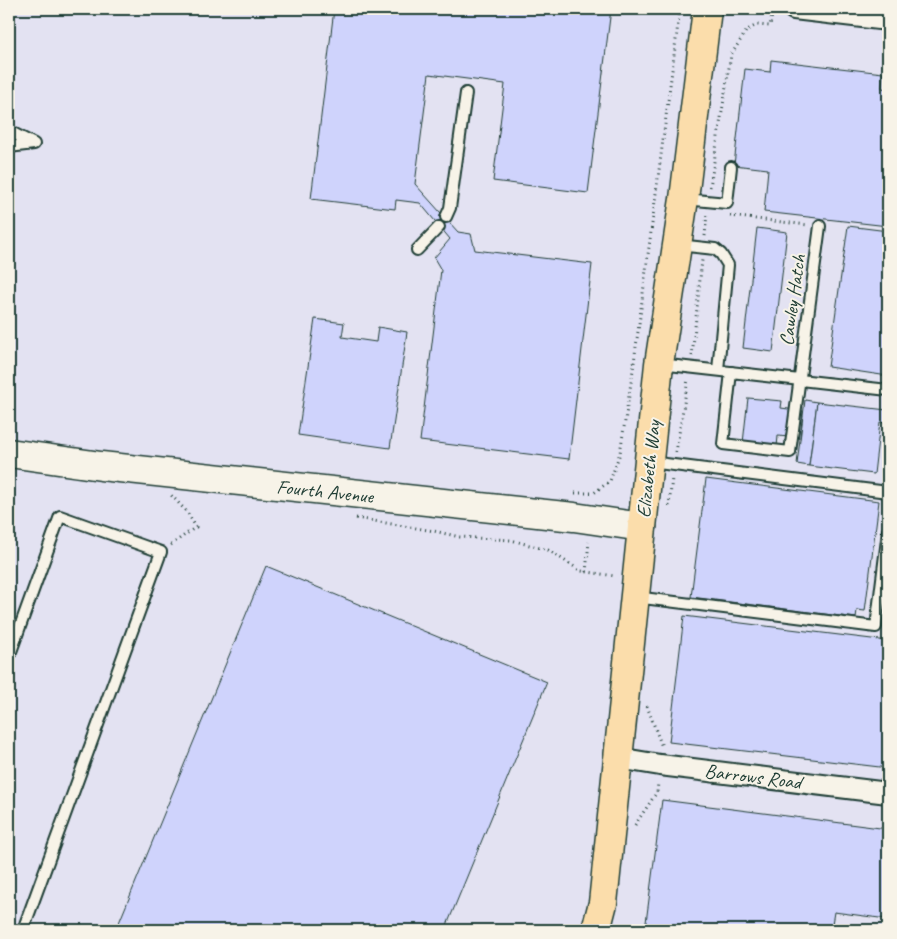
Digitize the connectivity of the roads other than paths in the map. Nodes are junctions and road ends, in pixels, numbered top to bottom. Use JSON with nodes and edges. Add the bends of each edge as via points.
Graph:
{"nodes":[{"id":1,"x":707,"y":9,"type":"edge"},
{"id":2,"x":794,"y":9,"type":"edge"},
{"id":3,"x":888,"y":20,"type":"edge"},
{"id":4,"x":466,"y":93,"type":"dead end"},
{"id":5,"x":9,"y":131,"type":"edge"},
{"id":6,"x":9,"y":147,"type":"edge"},
{"id":7,"x":731,"y":167,"type":"dead end"},
{"id":8,"x":696,"y":200,"type":"junction"},
{"id":9,"x":446,"y":217,"type":"dead end"},
{"id":10,"x":820,"y":226,"type":"road end"},
{"id":11,"x":439,"y":227,"type":"dead end"},
{"id":12,"x":677,"y":244,"type":"junction"},
{"id":13,"x":417,"y":250,"type":"dead end"},
{"id":14,"x":659,"y":364,"type":"junction"},
{"id":15,"x":718,"y":370,"type":"junction"},
{"id":16,"x":731,"y":372,"type":"junction"},
{"id":17,"x":799,"y":380,"type":"junction"},
{"id":18,"x":888,"y":390,"type":"edge"},
{"id":19,"x":9,"y":453,"type":"edge"},
{"id":20,"x":661,"y":463,"type":"junction"},
{"id":21,"x":888,"y":492,"type":"edge"},
{"id":22,"x":642,"y":527,"type":"junction"},
{"id":23,"x":888,"y":531,"type":"edge"},
{"id":24,"x":635,"y":596,"type":"junction"},
{"id":25,"x":9,"y":657,"type":"edge"},
{"id":26,"x":618,"y":758,"type":"junction"},
{"id":27,"x":888,"y":792,"type":"edge"},
{"id":28,"x":23,"y":930,"type":"edge"},
{"id":29,"x":596,"y":930,"type":"edge"}],
"edges":[{"from":1,"to":8,"type":"main road","name":"Elizabeth Way"},
{"from":2,"to":3,"type":"street"},
{"from":4,"to":9,"type":"lane","via":[[450,208]]},
{"from":5,"to":6,"type":"lane","via":[[34,144]]},
{"from":7,"to":8,"type":"lane","via":[[727,204]]},
{"from":8,"to":12,"type":"main road","name":"Elizabeth Way"},
{"from":10,"to":17,"type":"lane","name":"Cawley Hatch"},
{"from":11,"to":13,"type":"lane"},
{"from":12,"to":14,"type":"main road","name":"Elizabeth Way"},
{"from":12,"to":15,"type":"lane","via":[[715,249],[728,265]]},
{"from":14,"to":15,"type":"lane"},
{"from":14,"to":20,"type":"main road","name":"Elizabeth Way"},
{"from":15,"to":16,"type":"lane"},
{"from":16,"to":17,"type":"lane"},
{"from":16,"to":17,"type":"lane","name":"Cawley Hatch","via":[[723,444],[781,451],[790,452]]},
{"from":17,"to":18,"type":"lane"},
{"from":19,"to":22,"type":"street","name":"Fourth Avenue"},
{"from":20,"to":21,"type":"lane"},
{"from":20,"to":22,"type":"main road","name":"Elizabeth Way"},
{"from":22,"to":24,"type":"main road","name":"Elizabeth Way"},
{"from":23,"to":24,"type":"lane","via":[[876,626]]},
{"from":24,"to":26,"type":"main road","name":"Elizabeth Way"},
{"from":25,"to":28,"type":"lane","via":[[60,516],[161,552]]},
{"from":26,"to":27,"type":"street","name":"Barrows Road","via":[[660,766]]},
{"from":26,"to":29,"type":"main road","name":"Elizabeth Way","via":[[603,903]]}]}
